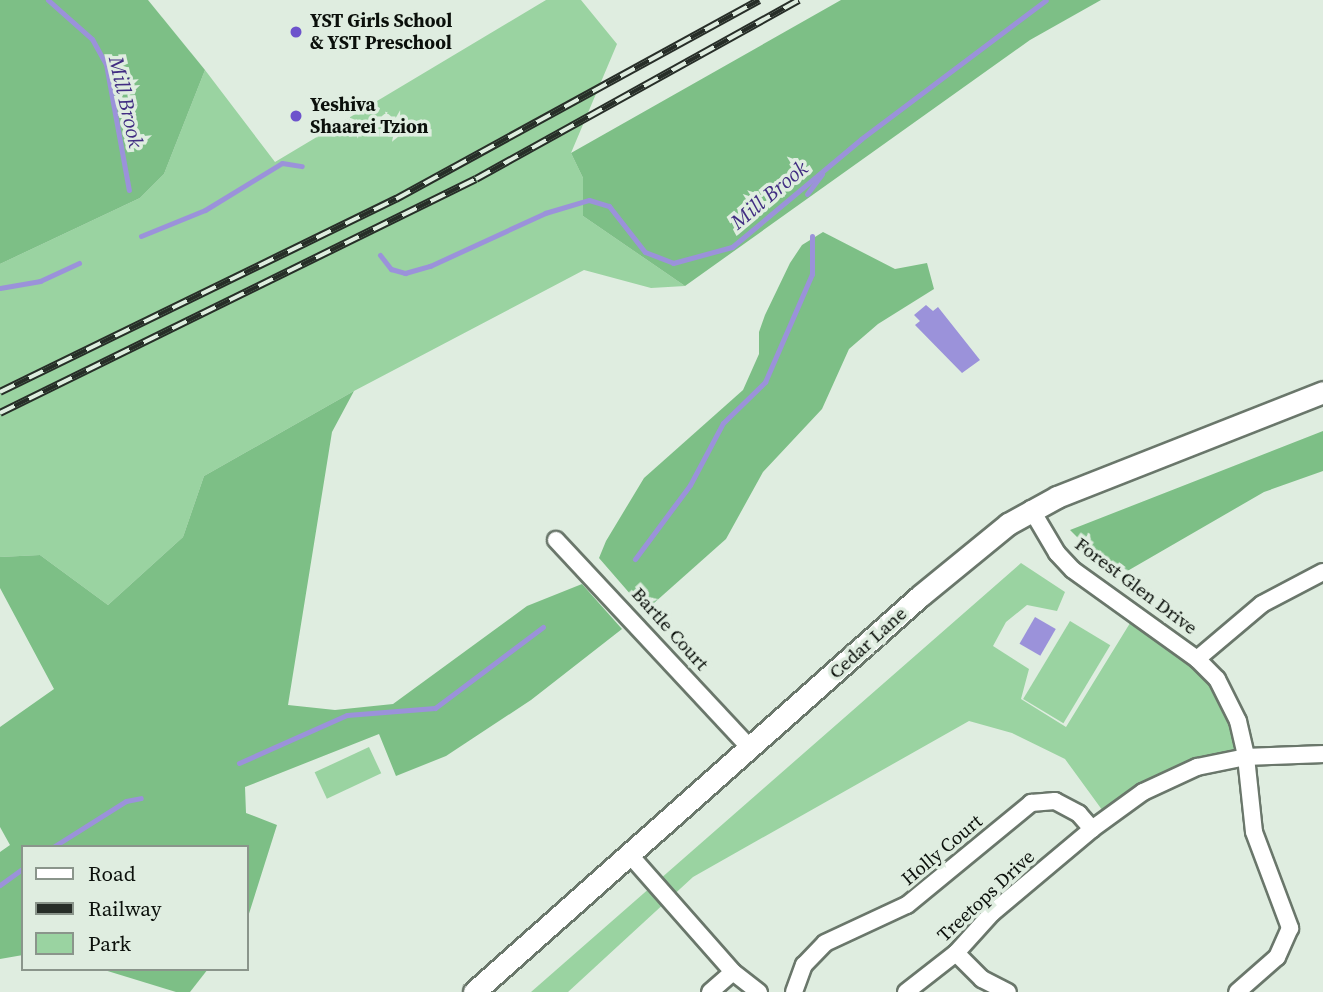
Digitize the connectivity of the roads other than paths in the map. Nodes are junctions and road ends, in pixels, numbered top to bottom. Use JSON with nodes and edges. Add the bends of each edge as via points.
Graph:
{"nodes":[{"id":1,"x":1323,"y":392,"type":"edge"},
{"id":2,"x":1031,"y":509,"type":"junction"},
{"id":3,"x":556,"y":540,"type":"dead end"},
{"id":4,"x":1323,"y":572,"type":"edge"},
{"id":5,"x":1197,"y":659,"type":"junction"},
{"id":6,"x":750,"y":748,"type":"junction"},
{"id":7,"x":1323,"y":754,"type":"edge"},
{"id":8,"x":1246,"y":757,"type":"junction"},
{"id":9,"x":1092,"y":829,"type":"junction"},
{"id":10,"x":629,"y":854,"type":"junction"},
{"id":11,"x":956,"y":953,"type":"junction"},
{"id":12,"x":733,"y":972,"type":"junction"},
{"id":13,"x":474,"y":992,"type":"edge"},
{"id":14,"x":710,"y":992,"type":"edge"},
{"id":15,"x":759,"y":992,"type":"edge"},
{"id":16,"x":794,"y":992,"type":"edge"},
{"id":17,"x":906,"y":992,"type":"edge"},
{"id":18,"x":1008,"y":992,"type":"edge"},
{"id":19,"x":1237,"y":992,"type":"edge"}],
"edges":[{"from":1,"to":2,"type":"street","name":"Cedar Lane"},
{"from":2,"to":5,"type":"street","name":"Forest Glen Drive","via":[[1057,553],[1073,570]]},
{"from":2,"to":6,"type":"street","name":"Cedar Lane","via":[[920,596]]},
{"from":3,"to":6,"type":"street","name":"Bartle Court"},
{"from":4,"to":5,"type":"street","name":"Forest Glen Drive","via":[[1262,604]]},
{"from":5,"to":8,"type":"street","name":"Forest Glen Drive","via":[[1229,700]]},
{"from":6,"to":10,"type":"street","name":"Cedar Lane"},
{"from":7,"to":8,"type":"street"},
{"from":8,"to":9,"type":"street","name":"Treetops Drive","via":[[1169,777]]},
{"from":8,"to":19,"type":"street","name":"Forest Glen Drive","via":[[1254,832],[1290,928],[1277,957]]},
{"from":9,"to":11,"type":"street","name":"Treetops Drive","via":[[992,913]]},
{"from":9,"to":16,"type":"street","name":"Holly Court","via":[[1079,814],[1055,802],[1031,803],[907,905],[825,943],[804,965]]},
{"from":10,"to":12,"type":"street"},
{"from":10,"to":13,"type":"street","name":"Cedar Lane"},
{"from":11,"to":17,"type":"street","name":"Treetops Drive"},
{"from":11,"to":18,"type":"street","via":[[982,979]]},
{"from":12,"to":14,"type":"street"},
{"from":12,"to":15,"type":"street"}]}
